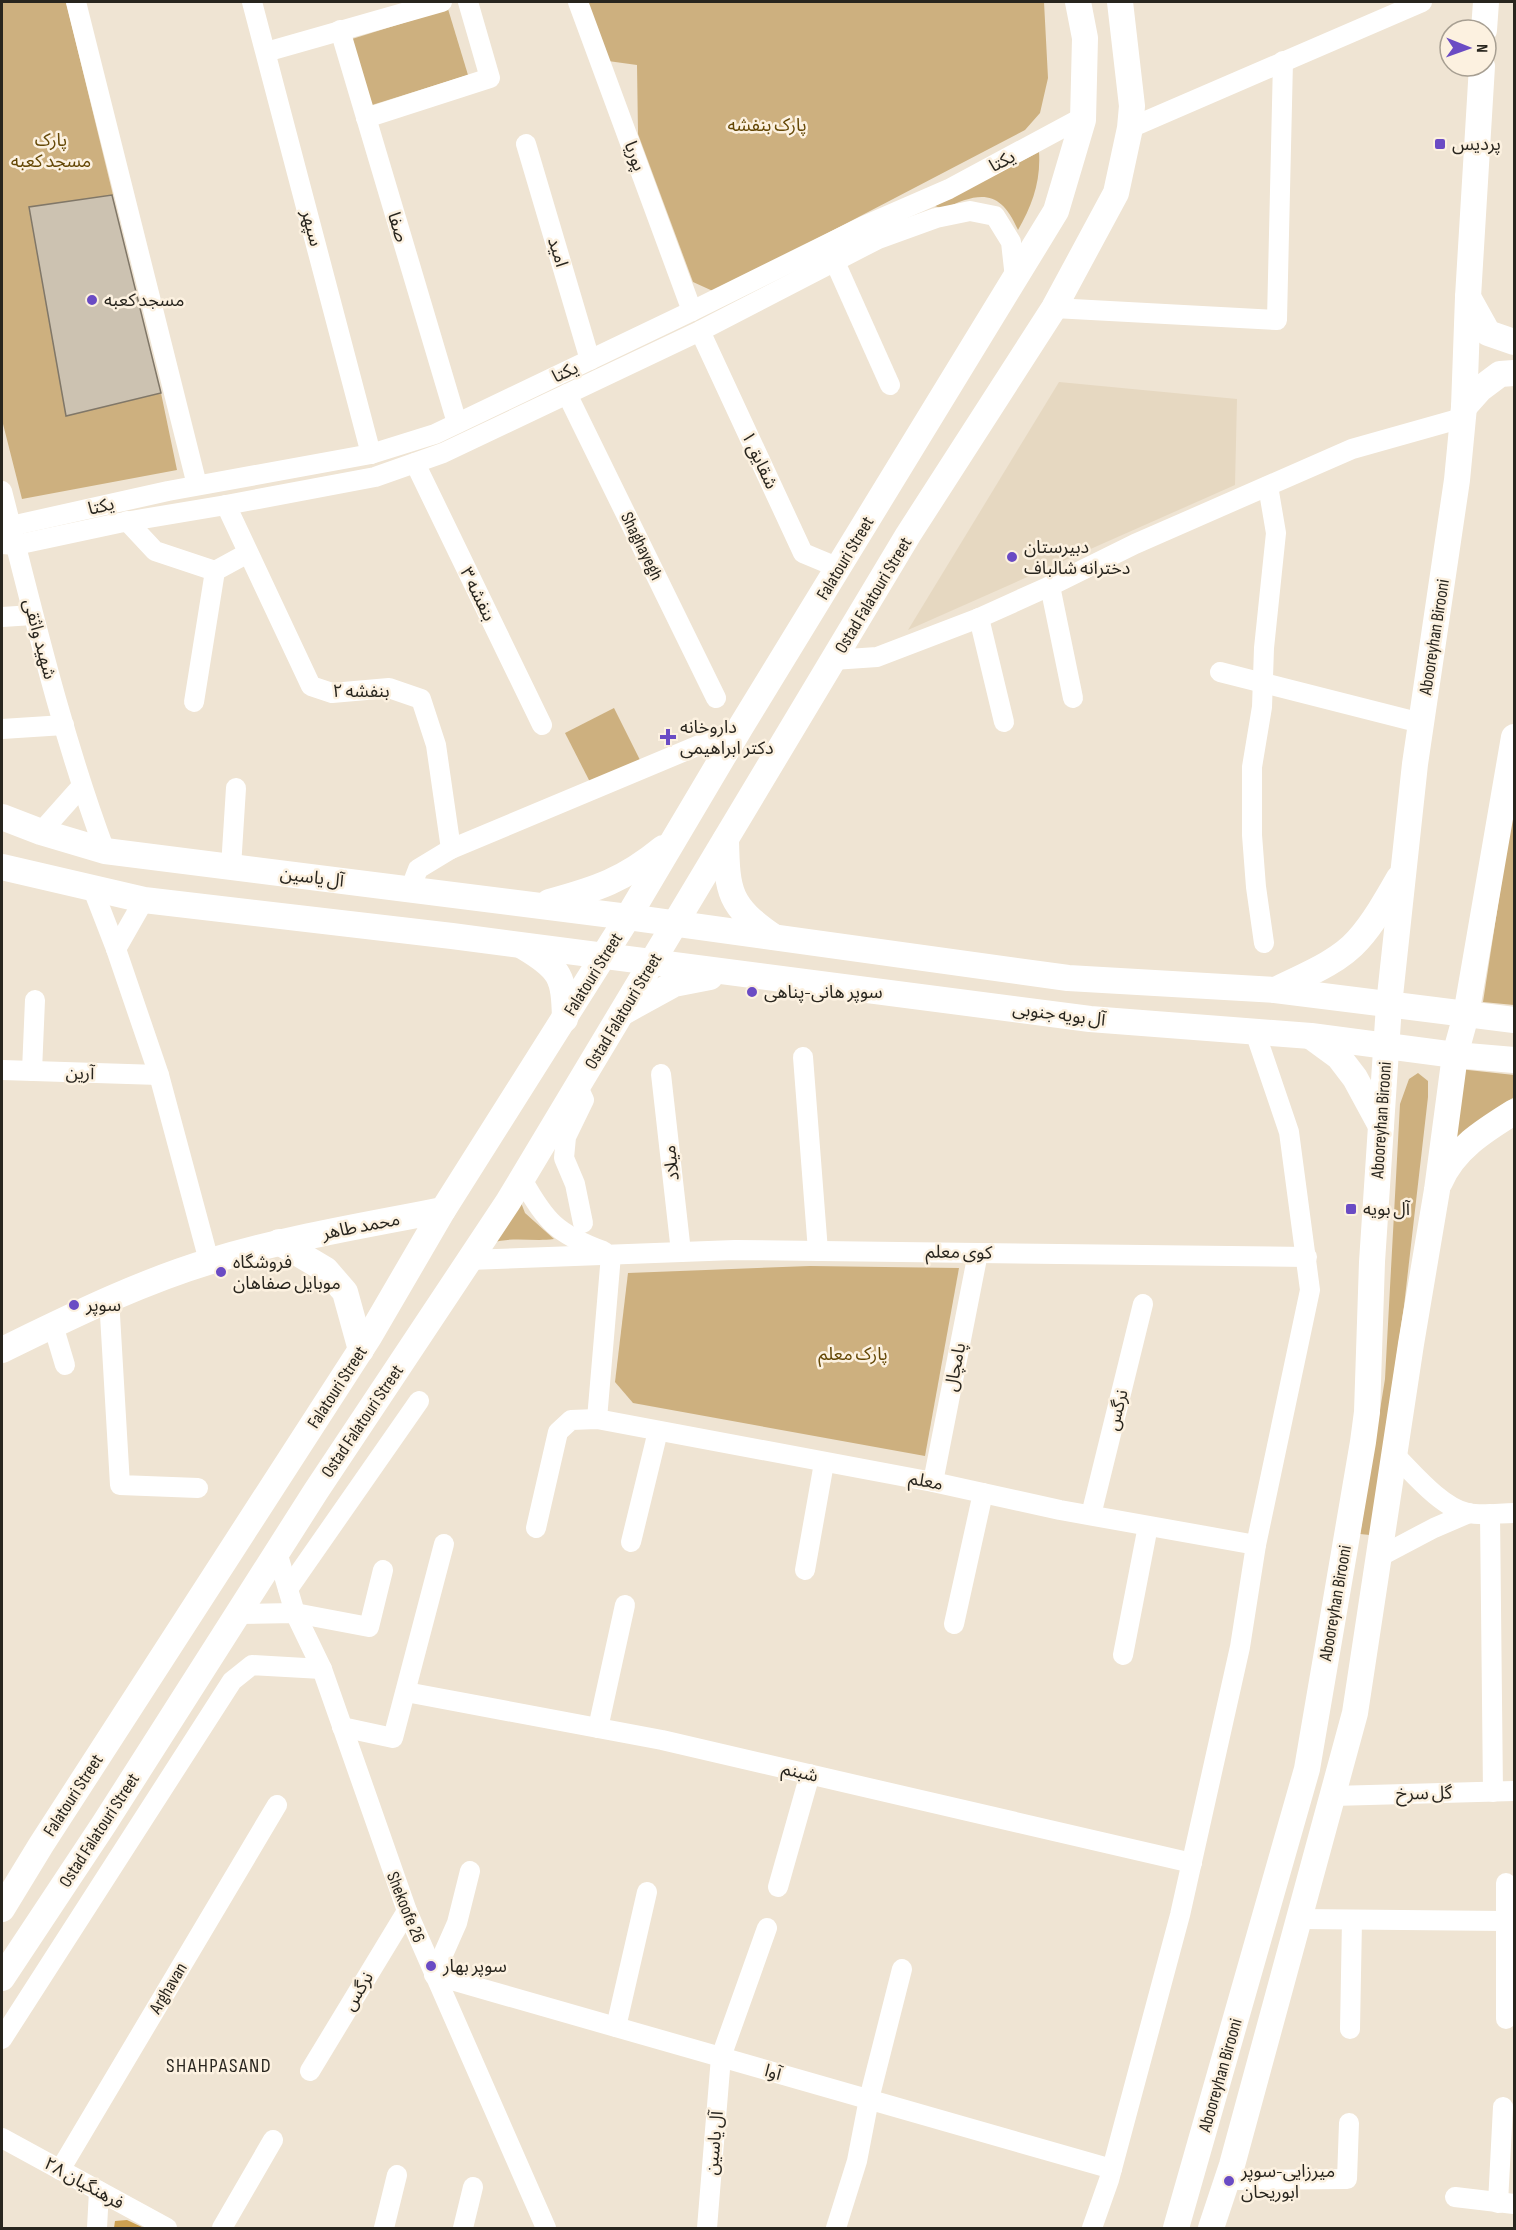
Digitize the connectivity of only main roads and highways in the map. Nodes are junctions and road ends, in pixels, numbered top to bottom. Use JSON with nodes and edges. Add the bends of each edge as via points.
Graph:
{"nodes":[{"id":1,"x":1078,"y":2,"type":"edge"},
{"id":2,"x":1120,"y":2,"type":"edge"},
{"id":3,"x":1486,"y":2,"type":"edge"},
{"id":4,"x":1485,"y":18,"type":"edge"},
{"id":5,"x":1481,"y":78,"type":"edge"},
{"id":6,"x":1468,"y":297,"type":"junction"},
{"id":7,"x":1515,"y":342,"type":"edge"},
{"id":8,"x":1515,"y":373,"type":"edge"},
{"id":9,"x":1463,"y":412,"type":"junction"},
{"id":10,"x":1515,"y":737,"type":"edge"},
{"id":11,"x":2,"y":817,"type":"edge"},
{"id":12,"x":677,"y":836,"type":"junction"},
{"id":13,"x":726,"y":839,"type":"junction"},
{"id":14,"x":2,"y":867,"type":"edge"},
{"id":15,"x":1404,"y":870,"type":"junction"},
{"id":16,"x":461,"y":896,"type":"junction"},
{"id":17,"x":536,"y":906,"type":"junction"},
{"id":18,"x":628,"y":917,"type":"junction"},
{"id":19,"x":675,"y":924,"type":"junction"},
{"id":20,"x":452,"y":936,"type":"junction"},
{"id":21,"x":774,"y":938,"type":"junction"},
{"id":22,"x":521,"y":945,"type":"junction"},
{"id":23,"x":604,"y":956,"type":"junction"},
{"id":24,"x":905,"y":956,"type":"junction"},
{"id":25,"x":652,"y":963,"type":"junction"},
{"id":26,"x":731,"y":972,"type":"junction"},
{"id":27,"x":1275,"y":990,"type":"junction"},
{"id":28,"x":901,"y":994,"type":"junction"},
{"id":29,"x":1389,"y":1005,"type":"junction"},
{"id":30,"x":622,"y":1013,"type":"junction"},
{"id":31,"x":1466,"y":1015,"type":"junction"},
{"id":32,"x":565,"y":1019,"type":"junction"},
{"id":33,"x":1515,"y":1020,"type":"edge"},
{"id":34,"x":1311,"y":1036,"type":"junction"},
{"id":35,"x":1386,"y":1046,"type":"junction"},
{"id":36,"x":1455,"y":1055,"type":"junction"},
{"id":37,"x":1515,"y":1060,"type":"edge"},
{"id":38,"x":1515,"y":1112,"type":"edge"},
{"id":39,"x":1381,"y":1126,"type":"junction"},
{"id":40,"x":1437,"y":1191,"type":"junction"},
{"id":41,"x":443,"y":1210,"type":"junction"},
{"id":42,"x":279,"y":1242,"type":"junction"},
{"id":43,"x":2,"y":1350,"type":"edge"},
{"id":44,"x":361,"y":1350,"type":"junction"},
{"id":45,"x":2,"y":1909,"type":"edge"},
{"id":46,"x":2,"y":1978,"type":"edge"},
{"id":47,"x":1176,"y":2229,"type":"edge"},
{"id":48,"x":1211,"y":2229,"type":"edge"}],
"edges":[{"from":1,"to":12,"type":"main road","name":"Falatouri Street","via":[[1085,39],[1083,117],[1056,211]]},
{"from":2,"to":13,"type":"main road","name":"Ostad Falatouri Street","via":[[1132,106],[1116,193],[1054,308],[908,535]]},
{"from":3,"to":4,"type":"main road"},
{"from":5,"to":6,"type":"main road","name":"Abooreyhan Birooni"},
{"from":6,"to":7,"type":"main road","via":[[1488,333]]},
{"from":6,"to":9,"type":"main road","name":"Abooreyhan Birooni"},
{"from":8,"to":9,"type":"main road","via":[[1500,374],[1480,389]]},
{"from":9,"to":15,"type":"main road","name":"Abooreyhan Birooni","via":[[1457,480],[1414,764]]},
{"from":10,"to":31,"type":"main road","name":"Abooreyhan Birooni"},
{"from":11,"to":16,"type":"main road","name":"آل یاسین","via":[[105,851]]},
{"from":12,"to":17,"type":"main road","via":[[612,883]]},
{"from":12,"to":18,"type":"main road","name":"Falatouri Street"},
{"from":13,"to":19,"type":"main road","name":"Ostad Falatouri Street"},
{"from":13,"to":21,"type":"main road","via":[[727,876],[735,902],[751,922]]},
{"from":14,"to":20,"type":"main road","via":[[144,900]]},
{"from":15,"to":27,"type":"main road","via":[[1357,941],[1326,965]]},
{"from":15,"to":29,"type":"main road","name":"Abooreyhan Birooni"},
{"from":16,"to":17,"type":"main road","name":"آل یاسین"},
{"from":16,"to":20,"type":"main road","via":[[476,910],[477,921],[462,936]]},
{"from":17,"to":18,"type":"main road","name":"آل یاسین"},
{"from":18,"to":19,"type":"main road","name":"آل بویه جنوبی"},
{"from":18,"to":23,"type":"main road","name":"Falatouri Street"},
{"from":19,"to":21,"type":"main road","name":"آل بویه جنوبی"},
{"from":19,"to":25,"type":"main road","name":"Ostad Falatouri Street"},
{"from":20,"to":22,"type":"main road"},
{"from":21,"to":24,"type":"main road","name":"آل بویه جنوبی"},
{"from":22,"to":23,"type":"main road"},
{"from":22,"to":32,"type":"main road","via":[[557,972],[565,989]]},
{"from":23,"to":25,"type":"main road","name":"آل بویه جنوبی"},
{"from":23,"to":32,"type":"main road","name":"Falatouri Street"},
{"from":24,"to":27,"type":"main road","name":"آل بویه جنوبی","via":[[1068,978]]},
{"from":24,"to":28,"type":"main road"},
{"from":25,"to":26,"type":"main road","name":"آل بویه جنوبی"},
{"from":25,"to":30,"type":"main road","name":"Ostad Falatouri Street"},
{"from":26,"to":28,"type":"main road","name":"آل بویه جنوبی"},
{"from":26,"to":30,"type":"main road","via":[[674,984]]},
{"from":27,"to":29,"type":"main road","name":"آل بویه جنوبی"},
{"from":28,"to":34,"type":"main road","name":"آل بویه جنوبی","via":[[1090,1019]]},
{"from":29,"to":31,"type":"main road","name":"آل بویه جنوبی"},
{"from":29,"to":35,"type":"main road","name":"Abooreyhan Birooni"},
{"from":30,"to":46,"type":"main road","name":"Ostad Falatouri Street","via":[[522,1179]]},
{"from":31,"to":33,"type":"main road","name":"آل بویه جنوبی"},
{"from":31,"to":36,"type":"main road","name":"Abooreyhan Birooni"},
{"from":32,"to":41,"type":"main road","name":"Falatouri Street"},
{"from":34,"to":35,"type":"main road","name":"آل بویه جنوبی"},
{"from":34,"to":39,"type":"main road","via":[[1339,1057]]},
{"from":35,"to":36,"type":"main road","name":"آل بویه جنوبی"},
{"from":35,"to":39,"type":"main road","name":"Abooreyhan Birooni"},
{"from":36,"to":37,"type":"main road","name":"آل بویه جنوبی"},
{"from":36,"to":40,"type":"main road","name":"Abooreyhan Birooni"},
{"from":38,"to":40,"type":"main road","via":[[1482,1131],[1447,1167]]},
{"from":39,"to":47,"type":"main road","name":"Abooreyhan Birooni","via":[[1367,1412],[1307,1769]]},
{"from":40,"to":48,"type":"main road","name":"Abooreyhan Birooni","via":[[1355,1713]]},
{"from":41,"to":42,"type":"main road","name":"محمد طاهر"},
{"from":41,"to":44,"type":"main road","name":"Falatouri Street"},
{"from":42,"to":43,"type":"main road","name":"محمد طاهر","via":[[209,1261],[110,1298]]},
{"from":42,"to":44,"type":"main road","name":"محمد طاهر","via":[[326,1270],[345,1292]]},
{"from":44,"to":45,"type":"main road","name":"Falatouri Street"}]}
